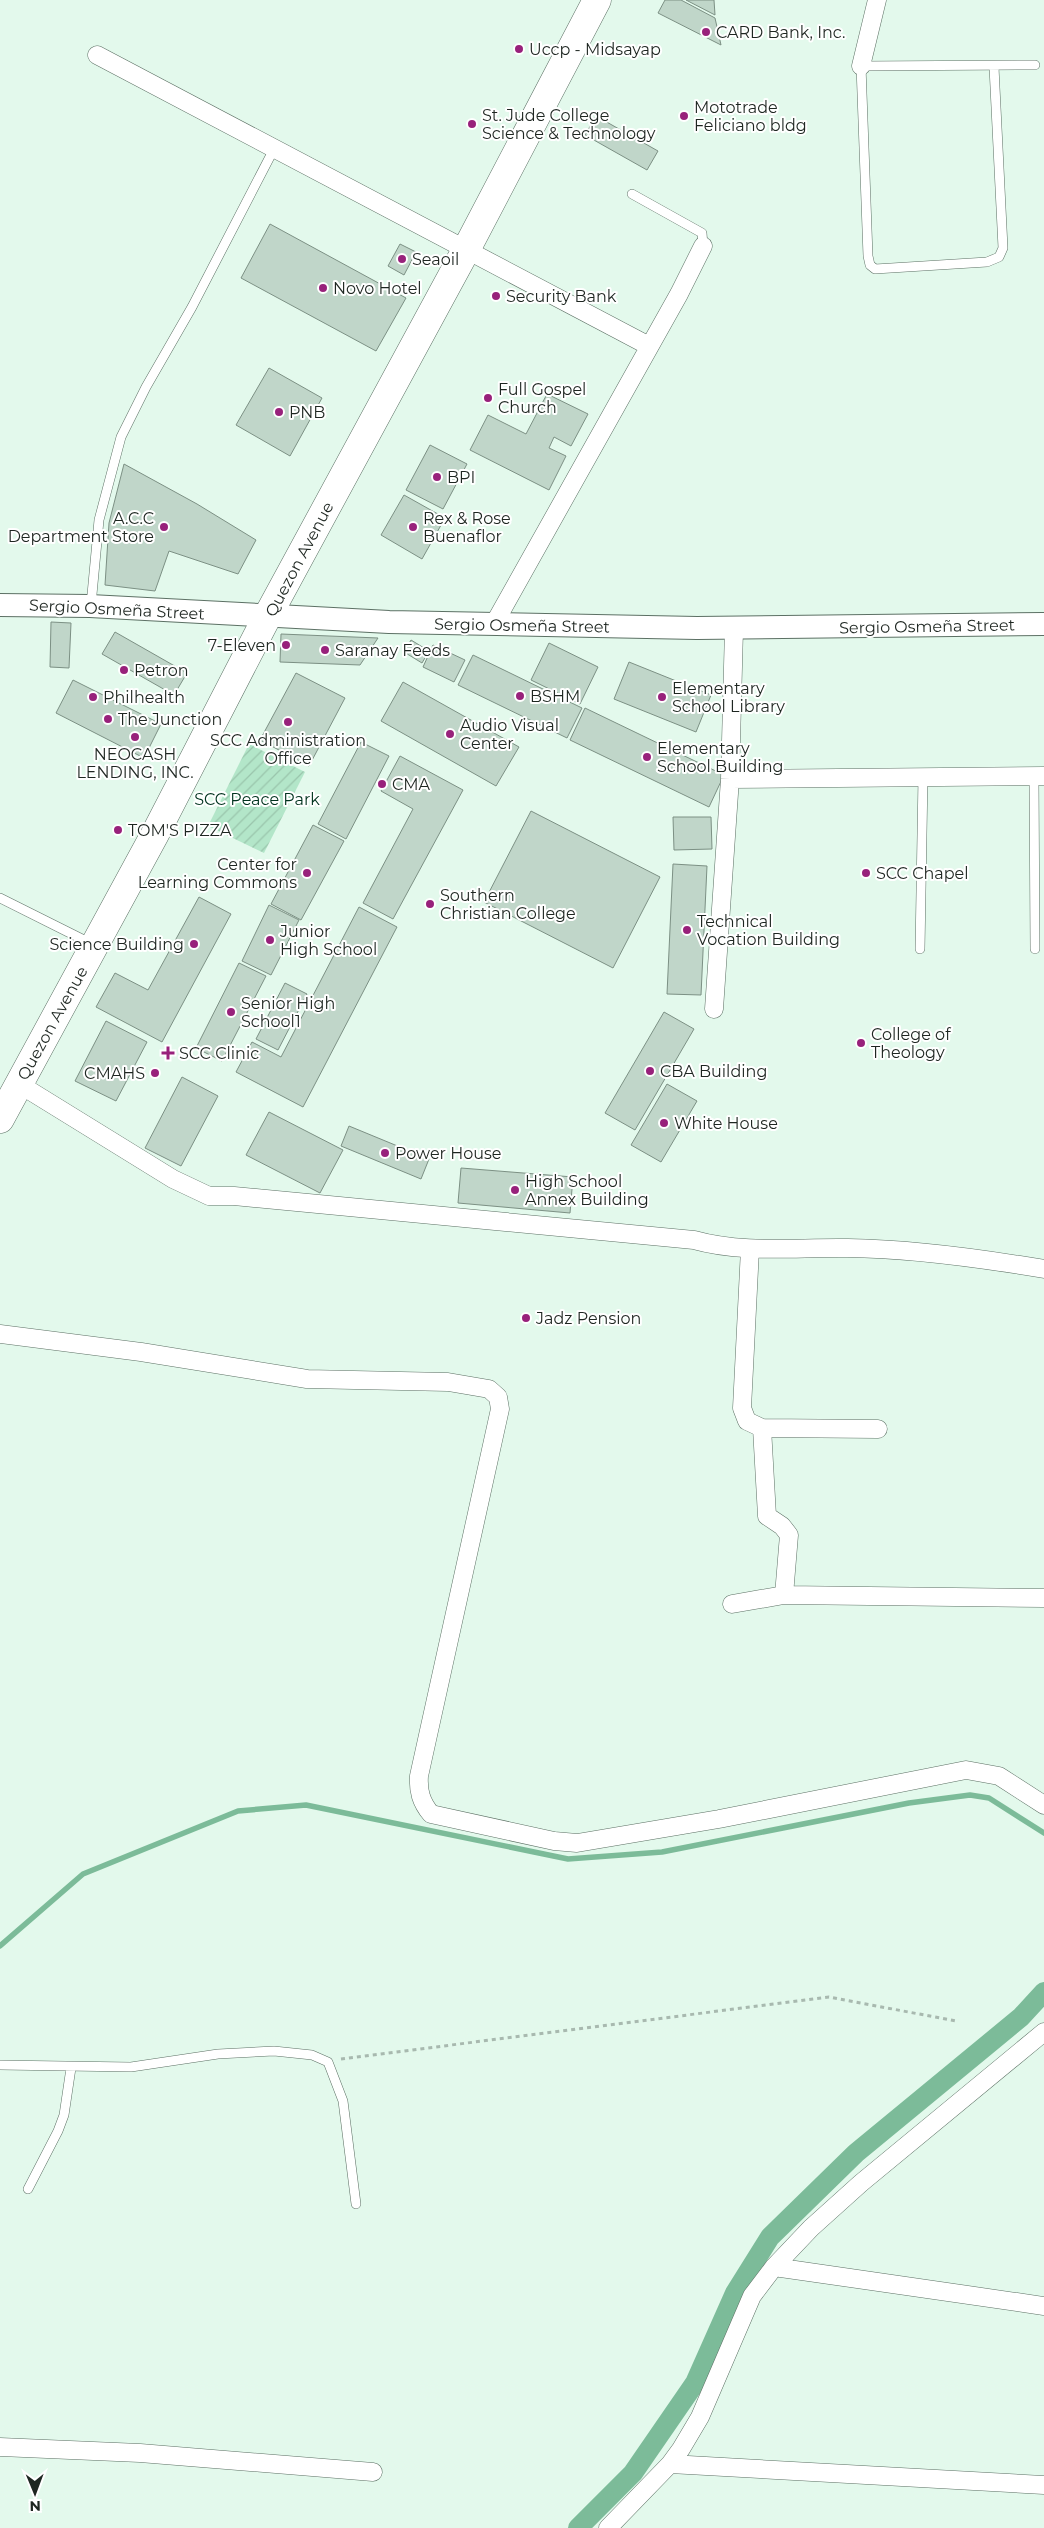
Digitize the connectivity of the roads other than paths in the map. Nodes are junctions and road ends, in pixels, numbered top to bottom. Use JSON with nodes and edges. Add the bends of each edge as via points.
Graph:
{"nodes":[{"id":1,"x":597,"y":0,"type":"edge"},
{"id":2,"x":877,"y":0,"type":"edge"},
{"id":3,"x":97,"y":55,"type":"dead end"},
{"id":4,"x":1035,"y":65,"type":"dead end"},
{"id":5,"x":861,"y":66,"type":"junction"},
{"id":6,"x":994,"y":67,"type":"junction"},
{"id":7,"x":276,"y":147,"type":"junction"},
{"id":8,"x":632,"y":194,"type":"dead end"},
{"id":9,"x":703,"y":246,"type":"joint"},
{"id":10,"x":466,"y":250,"type":"junction"},
{"id":11,"x":649,"y":346,"type":"junction"},
{"id":12,"x":0,"y":605,"type":"edge"},
{"id":13,"x":90,"y":606,"type":"junction"},
{"id":14,"x":267,"y":617,"type":"junction"},
{"id":15,"x":494,"y":624,"type":"junction"},
{"id":16,"x":1044,"y":624,"type":"edge"},
{"id":17,"x":734,"y":629,"type":"junction"},
{"id":18,"x":923,"y":777,"type":"junction"},
{"id":19,"x":1039,"y":777,"type":"edge"},
{"id":20,"x":730,"y":779,"type":"junction"},
{"id":21,"x":0,"y":898,"type":"edge"},
{"id":22,"x":94,"y":945,"type":"junction"},
{"id":23,"x":920,"y":949,"type":"dead end"},
{"id":24,"x":1035,"y":949,"type":"dead end"},
{"id":25,"x":714,"y":1009,"type":"dead end"},
{"id":26,"x":19,"y":1084,"type":"junction"},
{"id":27,"x":0,"y":1119,"type":"edge"},
{"id":28,"x":750,"y":1249,"type":"junction"},
{"id":29,"x":1044,"y":1269,"type":"edge"},
{"id":30,"x":0,"y":1334,"type":"edge"},
{"id":31,"x":762,"y":1428,"type":"junction"},
{"id":32,"x":878,"y":1429,"type":"dead end"},
{"id":33,"x":784,"y":1594,"type":"junction"},
{"id":34,"x":1044,"y":1598,"type":"edge"},
{"id":35,"x":732,"y":1604,"type":"dead end"},
{"id":36,"x":1044,"y":1805,"type":"edge"},
{"id":37,"x":1044,"y":2032,"type":"edge"},
{"id":38,"x":0,"y":2065,"type":"edge"},
{"id":39,"x":70,"y":2068,"type":"junction"},
{"id":40,"x":28,"y":2190,"type":"dead end"},
{"id":41,"x":356,"y":2204,"type":"dead end"},
{"id":42,"x":774,"y":2267,"type":"junction"},
{"id":43,"x":1044,"y":2306,"type":"edge"},
{"id":44,"x":0,"y":2447,"type":"edge"},
{"id":45,"x":670,"y":2464,"type":"junction"},
{"id":46,"x":373,"y":2472,"type":"dead end"},
{"id":47,"x":1044,"y":2485,"type":"edge"},
{"id":48,"x":608,"y":2528,"type":"edge"}],
"edges":[{"from":1,"to":10,"type":"main road","name":"Quezon Avenue"},
{"from":2,"to":5,"type":"street"},
{"from":3,"to":7,"type":"street"},
{"from":4,"to":6,"type":"lane"},
{"from":5,"to":6,"type":"lane"},
{"from":5,"to":6,"type":"lane","via":[[868,256],[870,266],[875,270],[987,262],[999,257],[1003,248]]},
{"from":7,"to":10,"type":"street"},
{"from":7,"to":13,"type":"lane","via":[[121,437],[100,520]]},
{"from":8,"to":9,"type":"lane","via":[[702,233]]},
{"from":9,"to":11,"type":"street"},
{"from":10,"to":11,"type":"street"},
{"from":10,"to":14,"type":"main road","name":"Quezon Avenue"},
{"from":11,"to":15,"type":"street"},
{"from":12,"to":13,"type":"street","name":"Sergio Osmeña Street"},
{"from":13,"to":14,"type":"street","name":"Sergio Osmeña Street"},
{"from":14,"to":15,"type":"street","name":"Sergio Osmeña Street"},
{"from":14,"to":22,"type":"main road","name":"Quezon Avenue"},
{"from":15,"to":17,"type":"street","name":"Sergio Osmeña Street"},
{"from":16,"to":17,"type":"street","name":"Sergio Osmeña Street"},
{"from":17,"to":20,"type":"street"},
{"from":18,"to":19,"type":"street"},
{"from":18,"to":20,"type":"street"},
{"from":18,"to":23,"type":"lane"},
{"from":19,"to":24,"type":"lane"},
{"from":20,"to":25,"type":"street"},
{"from":21,"to":22,"type":"lane"},
{"from":22,"to":26,"type":"main road","name":"Quezon Avenue"},
{"from":26,"to":27,"type":"main road","name":"Quezon Avenue"},
{"from":26,"to":28,"type":"street","via":[[173,1179],[210,1196],[684,1239],[720,1248]]},
{"from":28,"to":29,"type":"street","via":[[849,1248],[945,1253]]},
{"from":28,"to":31,"type":"street","via":[[742,1408],[747,1421]]},
{"from":30,"to":36,"type":"street","via":[[141,1352],[307,1379],[448,1382],[489,1389],[498,1397],[500,1409],[419,1776],[423,1804],[431,1814],[554,1841],[577,1843],[719,1819],[966,1770],[999,1776]]},
{"from":31,"to":32,"type":"street"},
{"from":31,"to":33,"type":"street","via":[[767,1516],[789,1535]]},
{"from":33,"to":34,"type":"street"},
{"from":33,"to":35,"type":"street"},
{"from":37,"to":42,"type":"street","via":[[861,2183]]},
{"from":38,"to":39,"type":"lane"},
{"from":39,"to":40,"type":"lane","via":[[64,2115]]},
{"from":39,"to":41,"type":"lane","via":[[131,2067],[218,2054],[274,2051],[312,2055],[328,2062],[343,2101]]},
{"from":42,"to":43,"type":"street"},
{"from":42,"to":45,"type":"street","via":[[752,2296],[700,2417]]},
{"from":44,"to":46,"type":"street","via":[[140,2453]]},
{"from":45,"to":47,"type":"street"},
{"from":45,"to":48,"type":"street"}]}
